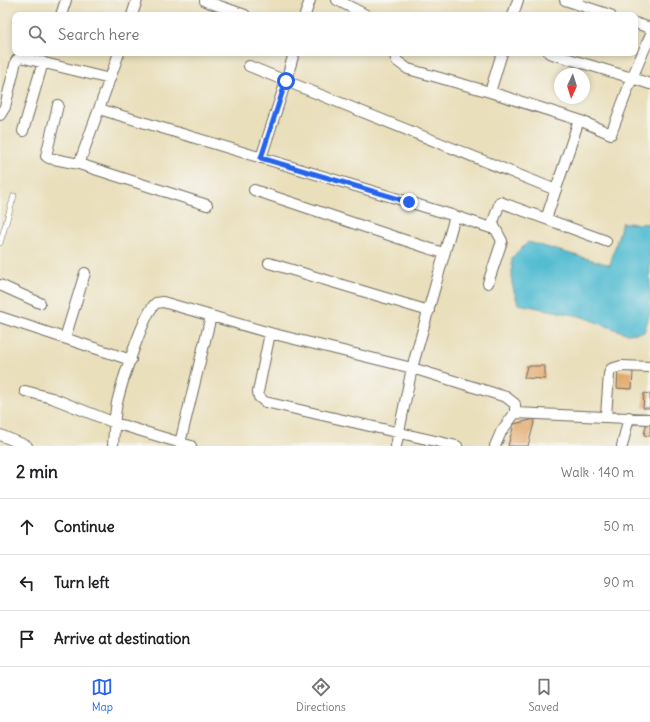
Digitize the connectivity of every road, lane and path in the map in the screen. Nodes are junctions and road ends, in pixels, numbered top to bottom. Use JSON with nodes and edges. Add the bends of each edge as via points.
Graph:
{"nodes":[{"id":1,"x":66,"y":0,"type":"edge"},
{"id":2,"x":137,"y":0,"type":"edge"},
{"id":3,"x":310,"y":0,"type":"edge"},
{"id":4,"x":337,"y":0,"type":"edge"},
{"id":5,"x":518,"y":0,"type":"edge"},
{"id":6,"x":565,"y":0,"type":"edge"},
{"id":7,"x":205,"y":1,"type":"edge"},
{"id":8,"x":578,"y":2,"type":"edge"},
{"id":9,"x":62,"y":12,"type":"edge"},
{"id":10,"x":133,"y":12,"type":"edge"},
{"id":11,"x":236,"y":12,"type":"edge"},
{"id":12,"x":306,"y":12,"type":"edge"},
{"id":13,"x":360,"y":12,"type":"edge"},
{"id":14,"x":514,"y":12,"type":"edge"},
{"id":15,"x":603,"y":12,"type":"edge"},
{"id":16,"x":638,"y":24,"type":"edge"},
{"id":17,"x":650,"y":28,"type":"edge"},
{"id":18,"x":650,"y":36,"type":"edge"},
{"id":19,"x":118,"y":56,"type":"edge"},
{"id":20,"x":293,"y":56,"type":"edge"},
{"id":21,"x":395,"y":56,"type":"edge"},
{"id":22,"x":501,"y":56,"type":"edge"},
{"id":23,"x":559,"y":56,"type":"edge"},
{"id":24,"x":47,"y":59,"type":"edge"},
{"id":25,"x":249,"y":66,"type":"dead end"},
{"id":26,"x":632,"y":78,"type":"junction"},
{"id":27,"x":110,"y":79,"type":"junction"},
{"id":28,"x":286,"y":81,"type":"junction"},
{"id":29,"x":650,"y":84,"type":"edge"},
{"id":30,"x":490,"y":92,"type":"junction"},
{"id":31,"x":58,"y":105,"type":"dead end"},
{"id":32,"x":99,"y":109,"type":"junction"},
{"id":33,"x":0,"y":115,"type":"edge"},
{"id":34,"x":579,"y":120,"type":"junction"},
{"id":35,"x":24,"y":131,"type":"dead end"},
{"id":36,"x":261,"y":158,"type":"junction"},
{"id":37,"x":79,"y":164,"type":"junction"},
{"id":38,"x":254,"y":190,"type":"dead end"},
{"id":39,"x":556,"y":190,"type":"junction"},
{"id":40,"x":14,"y":196,"type":"dead end"},
{"id":41,"x":207,"y":204,"type":"dead end"},
{"id":42,"x":455,"y":216,"type":"junction"},
{"id":43,"x":546,"y":219,"type":"junction"},
{"id":44,"x":492,"y":224,"type":"junction"},
{"id":45,"x":606,"y":241,"type":"dead end"},
{"id":46,"x":0,"y":243,"type":"edge"},
{"id":47,"x":443,"y":253,"type":"junction"},
{"id":48,"x":269,"y":263,"type":"dead end"},
{"id":49,"x":85,"y":273,"type":"dead end"},
{"id":50,"x":488,"y":283,"type":"dead end"},
{"id":51,"x":0,"y":285,"type":"edge"},
{"id":52,"x":40,"y":303,"type":"dead end"},
{"id":53,"x":429,"y":311,"type":"junction"},
{"id":54,"x":210,"y":316,"type":"junction"},
{"id":55,"x":0,"y":317,"type":"edge"},
{"id":56,"x":270,"y":332,"type":"junction"},
{"id":57,"x":65,"y":338,"type":"junction"},
{"id":58,"x":130,"y":360,"type":"junction"},
{"id":59,"x":650,"y":367,"type":"edge"},
{"id":60,"x":412,"y":368,"type":"junction"},
{"id":61,"x":25,"y":391,"type":"dead end"},
{"id":62,"x":515,"y":413,"type":"junction"},
{"id":63,"x":606,"y":416,"type":"junction"},
{"id":64,"x":629,"y":417,"type":"junction"},
{"id":65,"x":650,"y":419,"type":"edge"},
{"id":66,"x":115,"y":423,"type":"junction"},
{"id":67,"x":399,"y":432,"type":"junction"},
{"id":68,"x":0,"y":435,"type":"edge"},
{"id":69,"x":180,"y":442,"type":"junction"},
{"id":70,"x":27,"y":446,"type":"edge"},
{"id":71,"x":113,"y":446,"type":"edge"},
{"id":72,"x":191,"y":446,"type":"edge"},
{"id":73,"x":396,"y":446,"type":"edge"},
{"id":74,"x":457,"y":446,"type":"edge"},
{"id":75,"x":495,"y":446,"type":"edge"},
{"id":76,"x":622,"y":446,"type":"edge"}],
"edges":[{"from":1,"to":9,"type":"street"},
{"from":2,"to":10,"type":"street"},
{"from":3,"to":12,"type":"street"},
{"from":4,"to":13,"type":"street"},
{"from":5,"to":14,"type":"street"},
{"from":6,"to":8,"type":"street"},
{"from":7,"to":11,"type":"street"},
{"from":8,"to":15,"type":"street"},
{"from":16,"to":17,"type":"street"},
{"from":18,"to":26,"type":"street"},
{"from":19,"to":27,"type":"street"},
{"from":20,"to":28,"type":"street"},
{"from":21,"to":30,"type":"street","via":[[397,61],[408,69]]},
{"from":22,"to":30,"type":"street"},
{"from":23,"to":26,"type":"street"},
{"from":24,"to":27,"type":"street"},
{"from":24,"to":33,"type":"street","via":[[18,58],[5,107]]},
{"from":24,"to":35,"type":"street"},
{"from":25,"to":28,"type":"street"},
{"from":26,"to":29,"type":"street"},
{"from":26,"to":34,"type":"street","via":[[611,134]]},
{"from":27,"to":32,"type":"street"},
{"from":28,"to":36,"type":"street"},
{"from":28,"to":39,"type":"street"},
{"from":30,"to":34,"type":"street"},
{"from":31,"to":37,"type":"street","via":[[46,156]]},
{"from":32,"to":36,"type":"street"},
{"from":32,"to":37,"type":"street"},
{"from":34,"to":39,"type":"street"},
{"from":36,"to":42,"type":"street"},
{"from":37,"to":41,"type":"street"},
{"from":38,"to":47,"type":"street"},
{"from":39,"to":43,"type":"street"},
{"from":40,"to":46,"type":"lane"},
{"from":42,"to":44,"type":"street","via":[[491,228]]},
{"from":42,"to":47,"type":"street"},
{"from":43,"to":44,"type":"street","via":[[500,202]]},
{"from":43,"to":45,"type":"street"},
{"from":44,"to":50,"type":"street","via":[[502,241]]},
{"from":47,"to":53,"type":"street"},
{"from":48,"to":53,"type":"street"},
{"from":49,"to":57,"type":"street"},
{"from":51,"to":52,"type":"street"},
{"from":53,"to":60,"type":"street"},
{"from":54,"to":56,"type":"street"},
{"from":54,"to":58,"type":"street","via":[[163,302],[156,303],[149,312]]},
{"from":54,"to":69,"type":"street"},
{"from":55,"to":57,"type":"street"},
{"from":56,"to":60,"type":"street"},
{"from":56,"to":67,"type":"street","via":[[259,397],[273,405]]},
{"from":57,"to":58,"type":"street"},
{"from":58,"to":66,"type":"street","via":[[120,390]]},
{"from":59,"to":63,"type":"street","via":[[621,366],[611,369]]},
{"from":60,"to":62,"type":"street","via":[[506,397],[515,404]]},
{"from":60,"to":67,"type":"street"},
{"from":61,"to":66,"type":"street","via":[[52,398]]},
{"from":62,"to":63,"type":"street"},
{"from":62,"to":75,"type":"street","via":[[501,432]]},
{"from":63,"to":64,"type":"street"},
{"from":64,"to":65,"type":"street"},
{"from":64,"to":76,"type":"street"},
{"from":66,"to":69,"type":"street"},
{"from":66,"to":71,"type":"street"},
{"from":67,"to":73,"type":"street"},
{"from":67,"to":74,"type":"street"},
{"from":68,"to":70,"type":"street"},
{"from":69,"to":72,"type":"street"}]}
